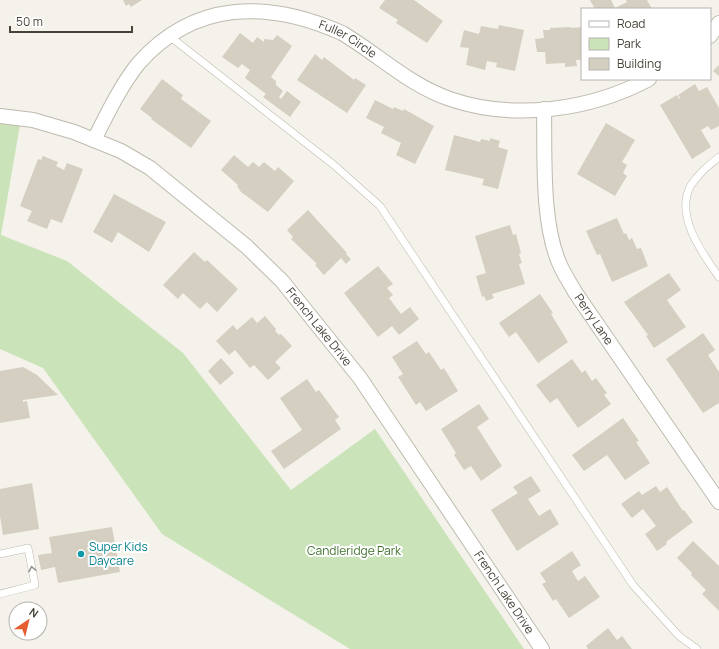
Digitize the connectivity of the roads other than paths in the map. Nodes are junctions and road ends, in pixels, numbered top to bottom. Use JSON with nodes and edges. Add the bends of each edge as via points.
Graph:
{"nodes":[{"id":1,"x":719,"y":23,"type":"edge"},
{"id":2,"x":168,"y":35,"type":"junction"},
{"id":3,"x":711,"y":35,"type":"edge"},
{"id":4,"x":647,"y":80,"type":"edge"},
{"id":5,"x":544,"y":109,"type":"junction"},
{"id":6,"x":0,"y":116,"type":"edge"},
{"id":7,"x":94,"y":140,"type":"junction"},
{"id":8,"x":719,"y":156,"type":"edge"},
{"id":9,"x":719,"y":277,"type":"edge"},
{"id":10,"x":719,"y":502,"type":"edge"},
{"id":11,"x":0,"y":554,"type":"edge"},
{"id":12,"x":0,"y":594,"type":"edge"},
{"id":13,"x":542,"y":649,"type":"edge"},
{"id":14,"x":697,"y":649,"type":"edge"}],
"edges":[{"from":1,"to":3,"type":"street"},
{"from":2,"to":5,"type":"street","name":"Fuller Circle","via":[[185,22],[210,12],[244,5],[277,8],[308,16],[343,33],[385,64],[450,100],[515,111]]},
{"from":2,"to":7,"type":"street","name":"Fuller Circle","via":[[130,76]]},
{"from":2,"to":14,"type":"lane","via":[[334,165],[380,206],[633,585],[679,636]]},
{"from":4,"to":5,"type":"street","name":"Fuller Circle","via":[[608,97]]},
{"from":5,"to":10,"type":"street","name":"Perry Lane","via":[[546,196],[552,238],[560,264],[575,292]]},
{"from":6,"to":7,"type":"street","name":"French Lake Drive","via":[[33,120]]},
{"from":7,"to":13,"type":"street","name":"French Lake Drive","via":[[121,151],[150,168],[246,246],[282,281],[360,378]]},
{"from":8,"to":9,"type":"lane","via":[[690,186],[685,210],[690,228]]},
{"from":12,"to":11,"type":"lane","one_way":true,"via":[[35,585],[28,548]]}]}
